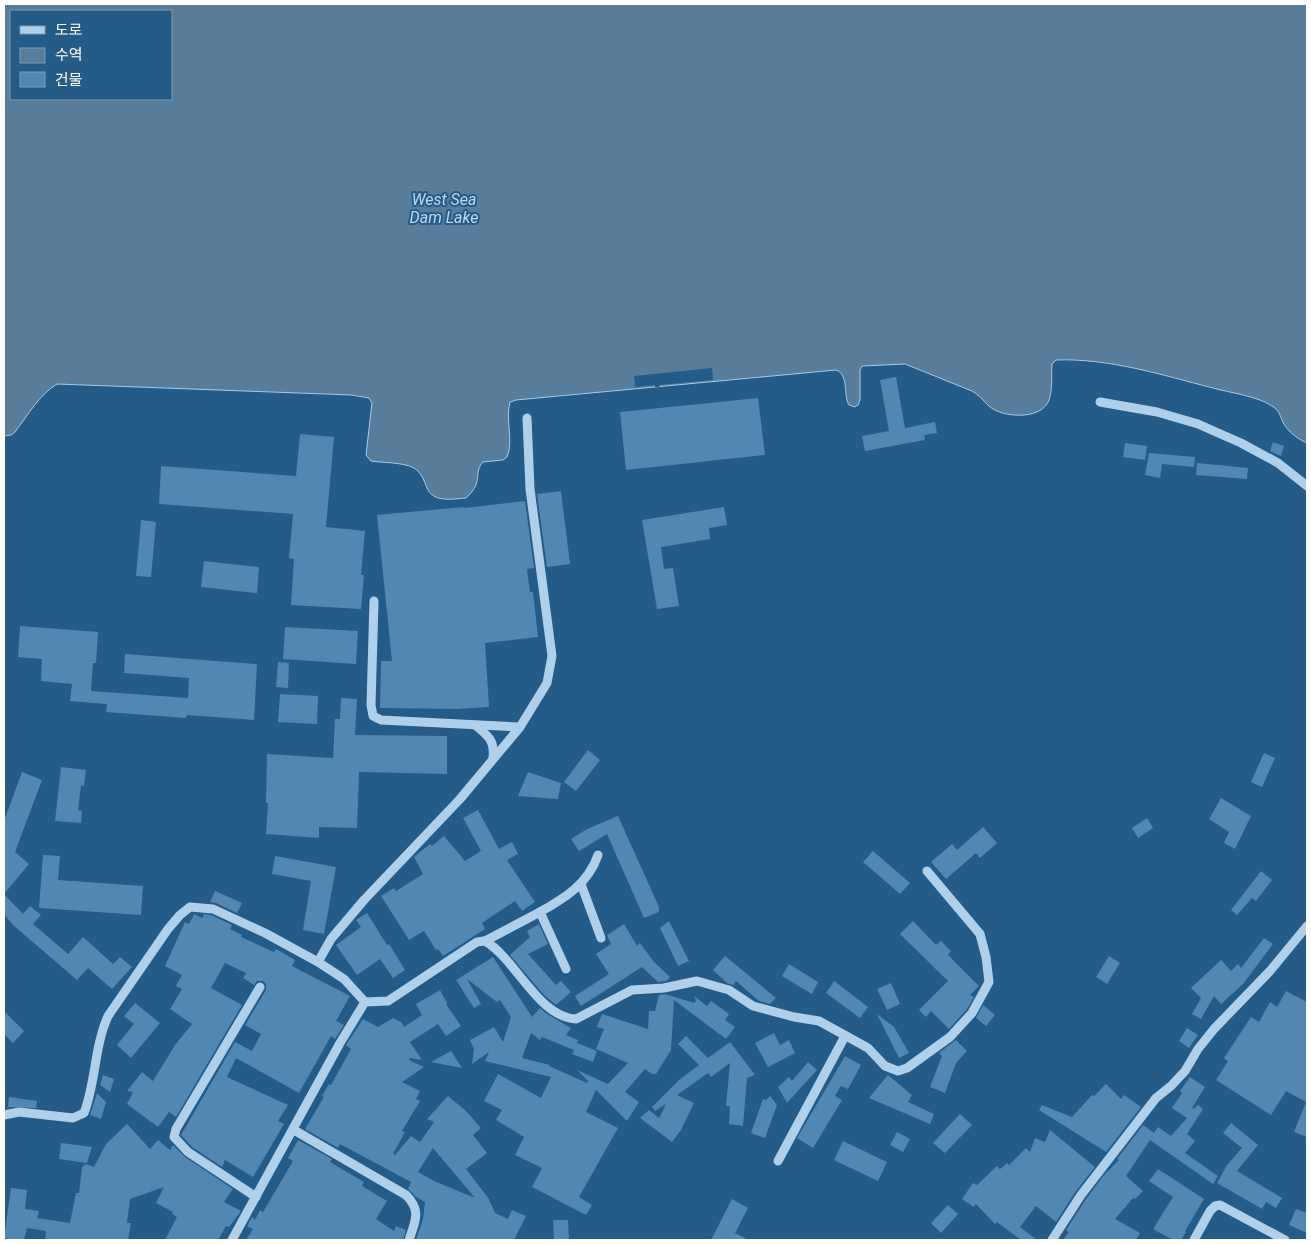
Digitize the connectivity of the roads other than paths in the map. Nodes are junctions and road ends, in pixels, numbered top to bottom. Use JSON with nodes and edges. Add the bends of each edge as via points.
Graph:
{"nodes":[{"id":1,"x":1100,"y":402,"type":"dead end"},
{"id":2,"x":528,"y":418,"type":"dead end"},
{"id":3,"x":1307,"y":486,"type":"edge"},
{"id":4,"x":374,"y":601,"type":"dead end"},
{"id":5,"x":474,"y":724,"type":"junction"},
{"id":6,"x":520,"y":727,"type":"junction"},
{"id":7,"x":493,"y":759,"type":"junction"},
{"id":8,"x":598,"y":855,"type":"dead end"},
{"id":9,"x":927,"y":871,"type":"dead end"},
{"id":10,"x":581,"y":884,"type":"junction"},
{"id":11,"x":540,"y":912,"type":"junction"},
{"id":12,"x":1307,"y":926,"type":"edge"},
{"id":13,"x":601,"y":938,"type":"dead end"},
{"id":14,"x":485,"y":941,"type":"junction"},
{"id":15,"x":318,"y":962,"type":"junction"},
{"id":16,"x":566,"y":969,"type":"dead end"},
{"id":17,"x":260,"y":987,"type":"dead end"},
{"id":18,"x":365,"y":1002,"type":"junction"},
{"id":19,"x":845,"y":1036,"type":"junction"},
{"id":20,"x":4,"y":1115,"type":"edge"},
{"id":21,"x":294,"y":1130,"type":"junction"},
{"id":22,"x":778,"y":1161,"type":"dead end"},
{"id":23,"x":256,"y":1197,"type":"junction"},
{"id":24,"x":232,"y":1240,"type":"edge"},
{"id":25,"x":409,"y":1240,"type":"edge"},
{"id":26,"x":1052,"y":1240,"type":"edge"},
{"id":27,"x":1194,"y":1240,"type":"edge"},
{"id":28,"x":1286,"y":1240,"type":"edge"}],
"edges":[{"from":1,"to":3,"type":"street","via":[[1157,412],[1198,424],[1278,463]]},
{"from":2,"to":6,"type":"street","via":[[530,489],[552,656],[547,683]]},
{"from":4,"to":5,"type":"street","via":[[370,705],[373,716],[381,720]]},
{"from":5,"to":6,"type":"street"},
{"from":5,"to":7,"type":"street","via":[[488,735],[494,748]]},
{"from":6,"to":7,"type":"street"},
{"from":7,"to":15,"type":"street","via":[[428,834],[364,900],[331,939]]},
{"from":8,"to":10,"type":"street"},
{"from":9,"to":19,"type":"street","via":[[980,934],[989,982],[972,1013],[950,1037],[907,1068],[898,1071],[885,1066],[868,1048]]},
{"from":10,"to":11,"type":"street"},
{"from":10,"to":13,"type":"street"},
{"from":11,"to":14,"type":"street"},
{"from":11,"to":16,"type":"street"},
{"from":12,"to":26,"type":"street","via":[[1198,1049],[1185,1071],[1156,1098],[1081,1195]]},
{"from":14,"to":18,"type":"street","via":[[477,942],[388,1001]]},
{"from":14,"to":19,"type":"street","via":[[548,1007],[566,1019],[576,1019],[632,990],[697,981],[729,990],[753,1006],[819,1021]]},
{"from":15,"to":18,"type":"street","via":[[344,979]]},
{"from":15,"to":20,"type":"street","via":[[213,909],[190,906],[168,929],[108,1016],[101,1032],[84,1113],[73,1118],[19,1112]]},
{"from":17,"to":23,"type":"street","via":[[174,1137],[188,1152]]},
{"from":18,"to":21,"type":"street"},
{"from":19,"to":22,"type":"street"},
{"from":21,"to":23,"type":"street"},
{"from":21,"to":25,"type":"street","via":[[410,1199],[417,1216]]},
{"from":23,"to":24,"type":"street"},
{"from":27,"to":28,"type":"street","via":[[1210,1211],[1220,1205]]}]}
